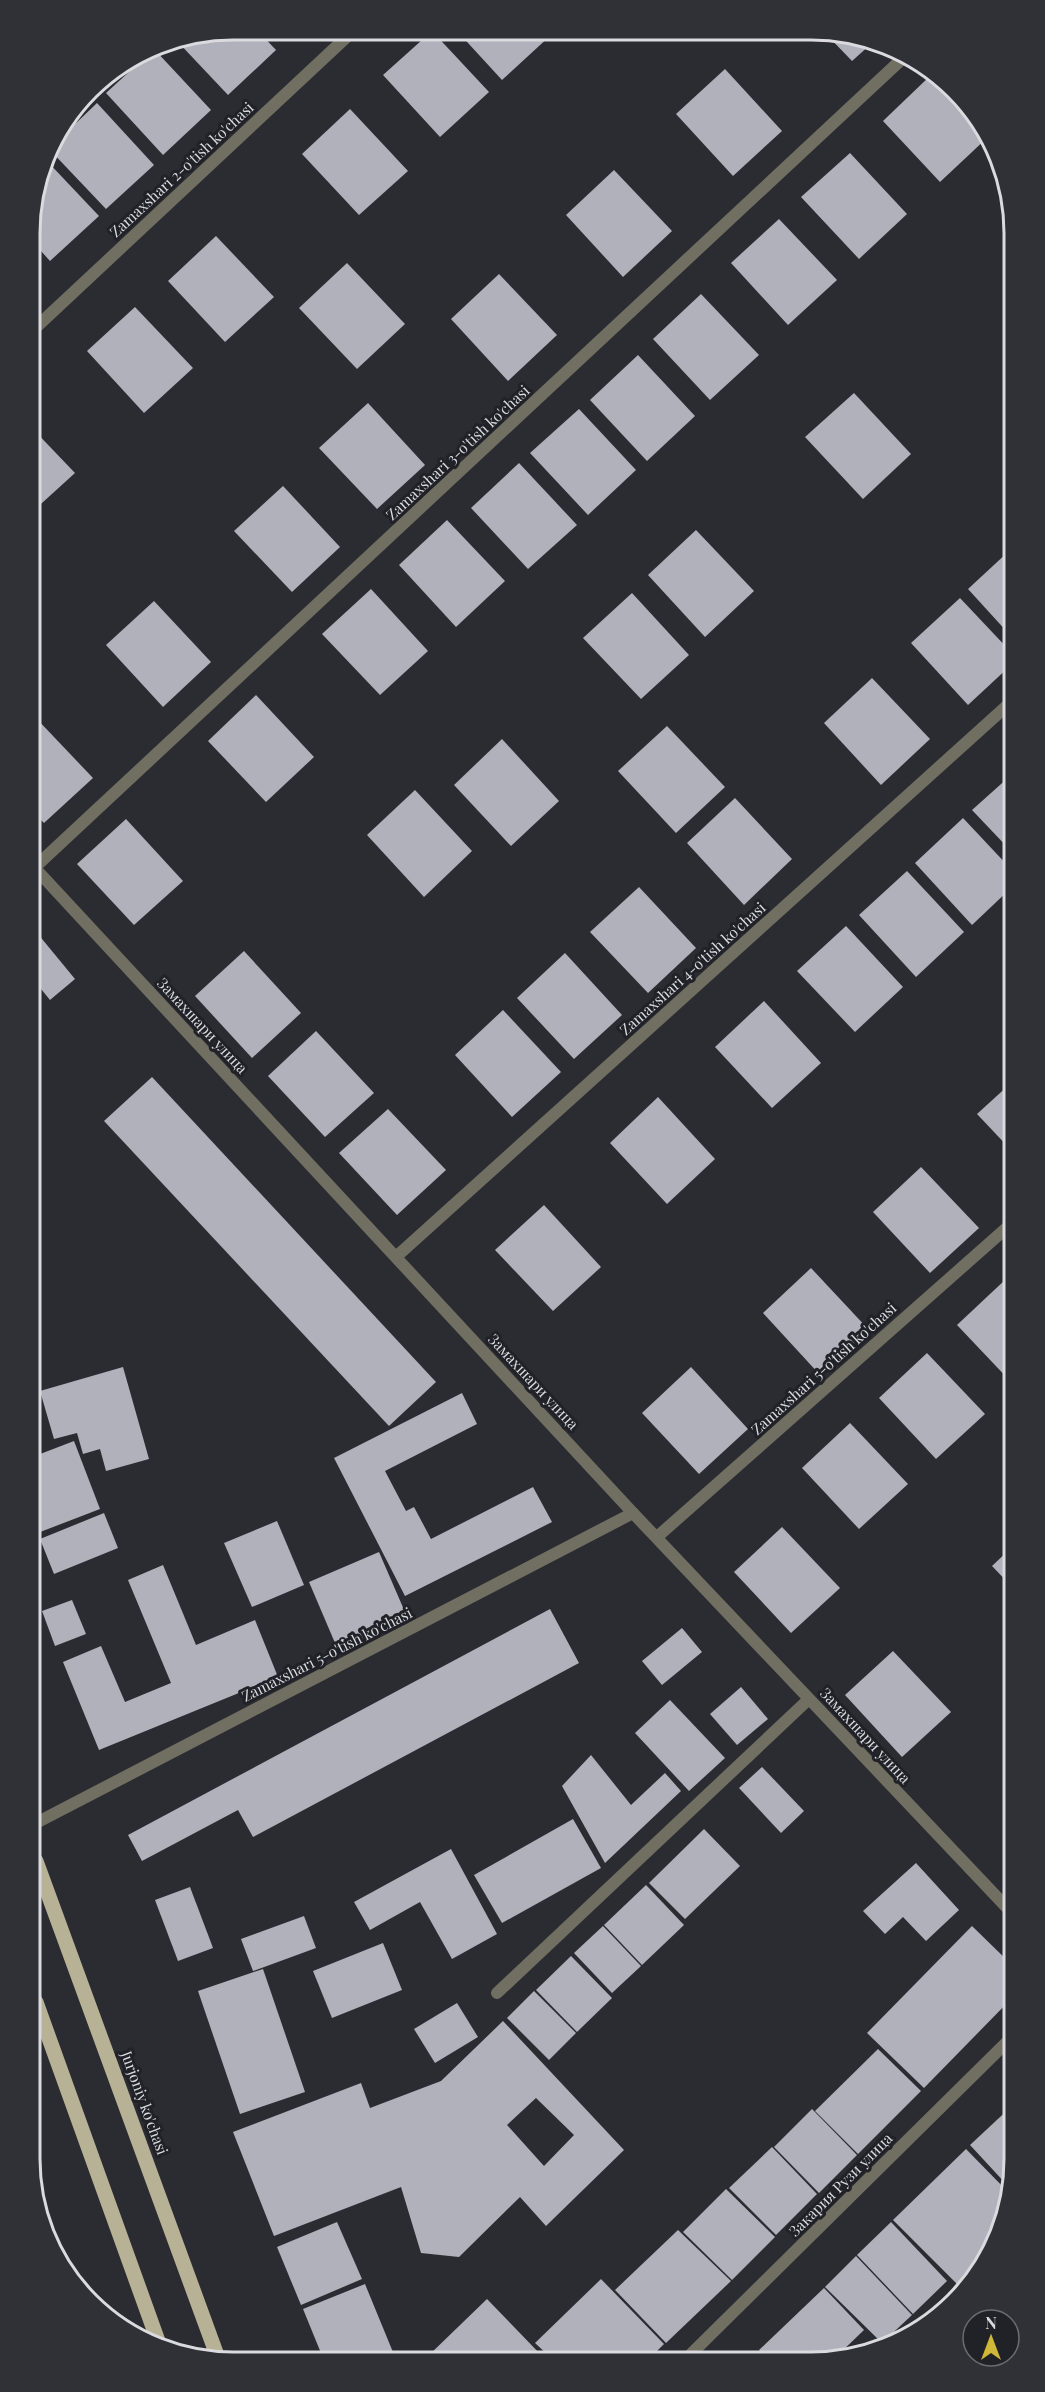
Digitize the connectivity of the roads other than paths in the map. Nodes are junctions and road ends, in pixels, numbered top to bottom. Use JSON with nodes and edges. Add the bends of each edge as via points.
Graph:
{"nodes":[{"id":1,"x":343,"y":41,"type":"edge"},
{"id":2,"x":899,"y":61,"type":"edge"},
{"id":3,"x":41,"y":323,"type":"edge"},
{"id":4,"x":1004,"y":708,"type":"edge"},
{"id":5,"x":41,"y":860,"type":"edge"},
{"id":6,"x":41,"y":875,"type":"edge"},
{"id":7,"x":1004,"y":1230,"type":"edge"},
{"id":8,"x":397,"y":1256,"type":"junction"},
{"id":9,"x":633,"y":1513,"type":"junction"},
{"id":10,"x":657,"y":1537,"type":"junction"},
{"id":11,"x":809,"y":1699,"type":"junction"},
{"id":12,"x":40,"y":1821,"type":"edge"},
{"id":13,"x":40,"y":1872,"type":"edge"},
{"id":14,"x":1004,"y":1904,"type":"edge"},
{"id":15,"x":497,"y":1993,"type":"dead end"},
{"id":16,"x":40,"y":2013,"type":"edge"},
{"id":17,"x":1004,"y":2045,"type":"edge"},
{"id":18,"x":156,"y":2335,"type":"edge"},
{"id":19,"x":215,"y":2350,"type":"edge"},
{"id":20,"x":693,"y":2352,"type":"edge"}],
"edges":[{"from":1,"to":3,"type":"street","name":"Zamaxshari 2-o'tish ko'chasi"},
{"from":2,"to":5,"type":"street","name":"Zamaxshari 3-o'tish ko'chasi"},
{"from":4,"to":8,"type":"street","name":"Zamaxshari 4-o'tish ko'chasi"},
{"from":6,"to":8,"type":"street","name":"Замахшари улица"},
{"from":7,"to":10,"type":"street","name":"Zamaxshari 5-o'tish ko'chasi"},
{"from":8,"to":9,"type":"street","name":"Замахшари улица"},
{"from":9,"to":10,"type":"street","name":"Замахшари улица"},
{"from":9,"to":12,"type":"street","name":"Zamaxshari 5-o'tish ko'chasi"},
{"from":10,"to":11,"type":"street","name":"Замахшари улица"},
{"from":11,"to":14,"type":"street","name":"Замахшари улица"},
{"from":11,"to":15,"type":"street"},
{"from":13,"to":19,"type":"main road","name":"Jurjoniy ko'chasi"},
{"from":16,"to":18,"type":"main road"},
{"from":17,"to":20,"type":"street","name":"Закария Рузи улица"}]}
